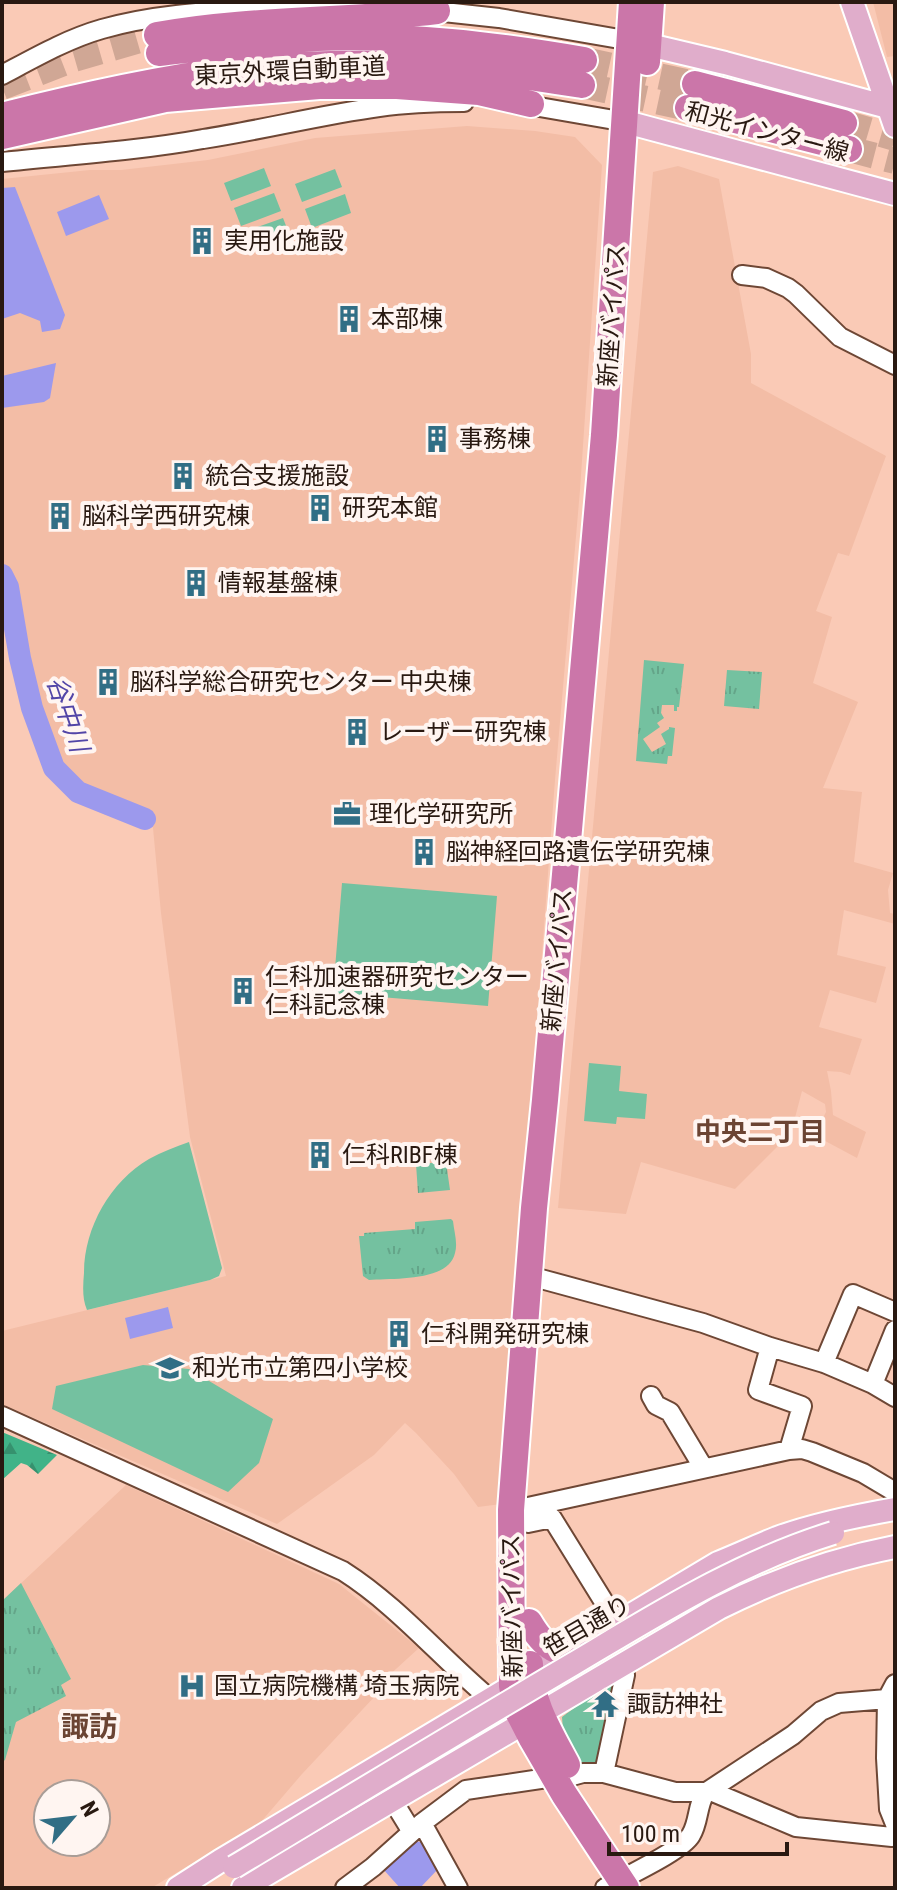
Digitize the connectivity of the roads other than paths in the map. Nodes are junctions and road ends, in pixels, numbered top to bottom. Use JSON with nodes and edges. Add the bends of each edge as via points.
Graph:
{"nodes":[{"id":1,"x":632,"y":2,"type":"edge"},
{"id":2,"x":651,"y":2,"type":"edge"},
{"id":3,"x":852,"y":2,"type":"edge"},
{"id":4,"x":437,"y":11,"type":"junction"},
{"id":5,"x":639,"y":43,"type":"junction"},
{"id":6,"x":2,"y":75,"type":"edge"},
{"id":7,"x":531,"y":104,"type":"junction"},
{"id":8,"x":893,"y":114,"type":"edge"},
{"id":9,"x":2,"y":116,"type":"edge"},
{"id":10,"x":844,"y":123,"type":"tunnel mouth"},
{"id":11,"x":634,"y":124,"type":"junction"},
{"id":12,"x":2,"y":136,"type":"edge"},
{"id":13,"x":849,"y":149,"type":"tunnel mouth"},
{"id":14,"x":2,"y":162,"type":"edge"},
{"id":15,"x":895,"y":194,"type":"edge"},
{"id":16,"x":742,"y":275,"type":"dead end"},
{"id":17,"x":895,"y":365,"type":"edge"},
{"id":18,"x":541,"y":1279,"type":"junction"},
{"id":19,"x":895,"y":1312,"type":"edge"},
{"id":20,"x":895,"y":1330,"type":"edge"},
{"id":21,"x":770,"y":1347,"type":"junction"},
{"id":22,"x":824,"y":1363,"type":"junction"},
{"id":23,"x":873,"y":1384,"type":"junction"},
{"id":24,"x":651,"y":1396,"type":"dead end"},
{"id":25,"x":895,"y":1397,"type":"edge"},
{"id":26,"x":2,"y":1416,"type":"edge"},
{"id":27,"x":789,"y":1450,"type":"junction"},
{"id":28,"x":703,"y":1467,"type":"junction"},
{"id":29,"x":895,"y":1492,"type":"edge"},
{"id":30,"x":895,"y":1509,"type":"edge"},
{"id":31,"x":528,"y":1515,"type":"junction"},
{"id":32,"x":895,"y":1521,"type":"edge"},
{"id":33,"x":895,"y":1535,"type":"edge"},
{"id":34,"x":835,"y":1540,"type":"junction"},
{"id":35,"x":895,"y":1547,"type":"edge"},
{"id":36,"x":529,"y":1622,"type":"junction"},
{"id":37,"x":617,"y":1623,"type":"junction"},
{"id":38,"x":566,"y":1654,"type":"junction"},
{"id":39,"x":621,"y":1666,"type":"junction"},
{"id":40,"x":891,"y":1692,"type":"edge"},
{"id":41,"x":519,"y":1701,"type":"junction"},
{"id":42,"x":452,"y":1723,"type":"junction"},
{"id":43,"x":472,"y":1754,"type":"junction"},
{"id":44,"x":604,"y":1773,"type":"junction"},
{"id":45,"x":563,"y":1776,"type":"junction"},
{"id":46,"x":705,"y":1793,"type":"junction"},
{"id":47,"x":393,"y":1801,"type":"junction"},
{"id":48,"x":895,"y":1824,"type":"edge"},
{"id":49,"x":417,"y":1828,"type":"junction"},
{"id":50,"x":895,"y":1835,"type":"edge"},
{"id":51,"x":241,"y":1877,"type":"edge"},
{"id":52,"x":625,"y":1883,"type":"edge"},
{"id":53,"x":178,"y":1888,"type":"edge"},
{"id":54,"x":198,"y":1888,"type":"edge"},
{"id":55,"x":223,"y":1888,"type":"edge"},
{"id":56,"x":345,"y":1888,"type":"edge"},
{"id":57,"x":458,"y":1888,"type":"edge"}],
"edges":[{"from":1,"to":5,"type":"highway","name":"新座バイパス"},
{"from":2,"to":5,"type":"highway","name":"新座バイパス"},
{"from":3,"to":8,"type":"main road"},
{"from":4,"to":5,"type":"street"},
{"from":4,"to":6,"type":"street","via":[[363,4],[159,17],[98,30]]},
{"from":4,"to":9,"type":"highway","name":"東京外環自動車道","via":[[193,28],[158,44],[395,38],[460,43],[583,72],[396,64],[232,70],[146,82]]},
{"from":5,"to":8,"type":"main road"},
{"from":5,"to":11,"type":"highway","name":"新座バイパス"},
{"from":7,"to":11,"type":"street"},
{"from":7,"to":12,"type":"highway","via":[[479,92],[319,86],[165,99]]},
{"from":7,"to":14,"type":"street","via":[[382,106],[193,141]]},
{"from":10,"to":13,"type":"highway","via":[[691,96]]},
{"from":11,"to":15,"type":"main road","name":"和光インター線"},
{"from":11,"to":18,"type":"highway","name":"新座バイパス"},
{"from":11,"to":41,"type":"highway","name":"新座バイパス","via":[[513,1480]]},
{"from":16,"to":17,"type":"street","via":[[788,288],[840,337]]},
{"from":18,"to":21,"type":"street"},
{"from":18,"to":31,"type":"highway","name":"新座バイパス","via":[[528,1434]]},
{"from":19,"to":22,"type":"street","via":[[853,1294]]},
{"from":20,"to":23,"type":"street"},
{"from":21,"to":22,"type":"street"},
{"from":21,"to":27,"type":"street","via":[[758,1390],[802,1406]]},
{"from":22,"to":23,"type":"street"},
{"from":23,"to":25,"type":"street"},
{"from":24,"to":28,"type":"street","via":[[670,1412]]},
{"from":26,"to":41,"type":"street","via":[[343,1571]]},
{"from":27,"to":28,"type":"street"},
{"from":27,"to":29,"type":"street","via":[[812,1452]]},
{"from":28,"to":31,"type":"street"},
{"from":30,"to":37,"type":"main road","via":[[778,1538],[718,1563]]},
{"from":31,"to":36,"type":"highway","name":"新座バイパス"},
{"from":31,"to":37,"type":"street","via":[[552,1518]]},
{"from":32,"to":34,"type":"main road","name":"笹目通り"},
{"from":33,"to":34,"type":"main road","name":"笹目通り"},
{"from":34,"to":51,"type":"main road","name":"笹目通り","via":[[734,1585]]},
{"from":35,"to":39,"type":"main road","via":[[759,1588]]},
{"from":36,"to":38,"type":"highway","via":[[546,1645]]},
{"from":36,"to":41,"type":"highway","name":"新座バイパス"},
{"from":37,"to":38,"type":"main road"},
{"from":38,"to":41,"type":"main road"},
{"from":39,"to":41,"type":"main road"},
{"from":39,"to":44,"type":"street","via":[[625,1675]]},
{"from":40,"to":46,"type":"street","via":[[821,1711]]},
{"from":40,"to":48,"type":"street","via":[[887,1788]]},
{"from":41,"to":42,"type":"main road"},
{"from":41,"to":43,"type":"main road"},
{"from":41,"to":45,"type":"highway","name":"新座バイパス"},
{"from":42,"to":43,"type":"main road","via":[[468,1723],[477,1739]]},
{"from":42,"to":53,"type":"main road"},
{"from":43,"to":47,"type":"main road"},
{"from":44,"to":45,"type":"street"},
{"from":44,"to":46,"type":"street","via":[[675,1792]]},
{"from":45,"to":49,"type":"street","via":[[466,1790]]},
{"from":45,"to":52,"type":"highway","name":"新座バイパス","via":[[601,1826]]},
{"from":46,"to":50,"type":"street","via":[[796,1827]]},
{"from":46,"to":52,"type":"street","via":[[690,1838]]},
{"from":47,"to":49,"type":"street"},
{"from":47,"to":51,"type":"main road"},
{"from":49,"to":56,"type":"street"},
{"from":49,"to":57,"type":"street"},
{"from":51,"to":54,"type":"main road","name":"笹目通り"},
{"from":51,"to":55,"type":"main road","name":"笹目通り"}]}
